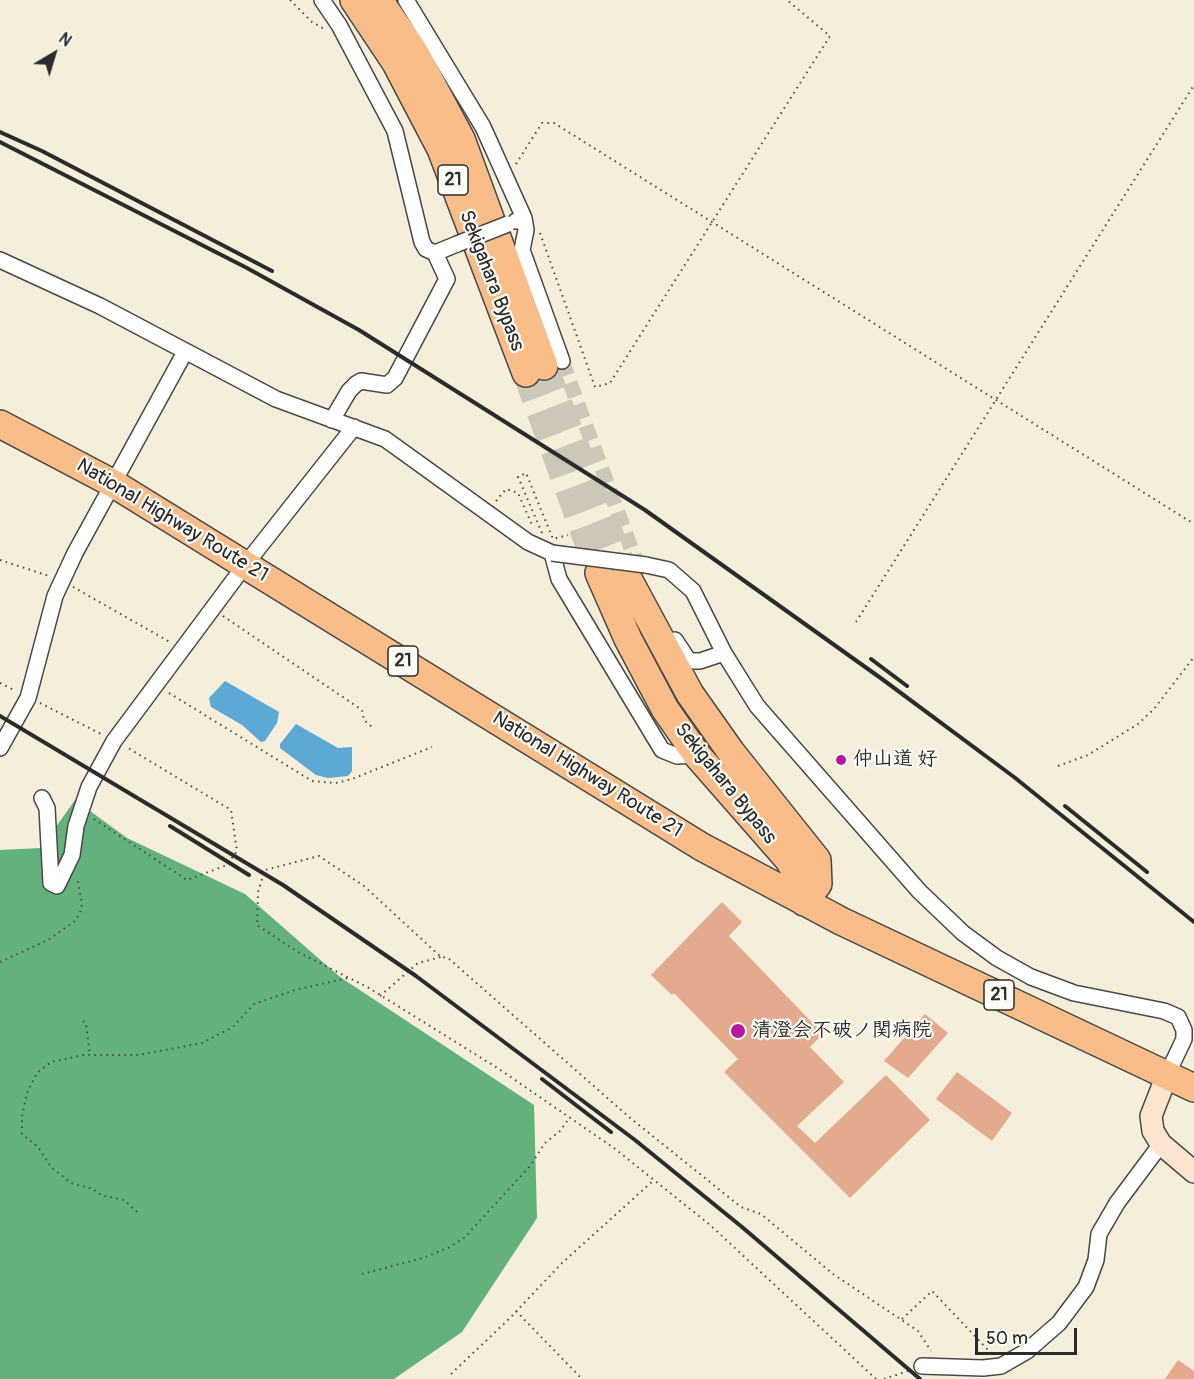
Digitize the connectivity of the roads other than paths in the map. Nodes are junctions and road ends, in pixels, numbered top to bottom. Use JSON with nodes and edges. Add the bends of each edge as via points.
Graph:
{"nodes":[{"id":1,"x":322,"y":0,"type":"edge"},
{"id":2,"x":354,"y":0,"type":"edge"},
{"id":3,"x":379,"y":0,"type":"edge"},
{"id":4,"x":406,"y":0,"type":"edge"},
{"id":5,"x":524,"y":218,"type":"junction"},
{"id":6,"x":435,"y":253,"type":"junction"},
{"id":7,"x":0,"y":260,"type":"edge"},
{"id":8,"x":185,"y":352,"type":"junction"},
{"id":9,"x":544,"y":366,"type":"junction"},
{"id":10,"x":332,"y":420,"type":"junction"},
{"id":11,"x":0,"y":424,"type":"edge"},
{"id":12,"x":354,"y":427,"type":"junction"},
{"id":13,"x":114,"y":484,"type":"junction"},
{"id":14,"x":552,"y":553,"type":"junction"},
{"id":15,"x":245,"y":565,"type":"junction"},
{"id":16,"x":599,"y":573,"type":"tunnel mouth"},
{"id":17,"x":639,"y":574,"type":"junction"},
{"id":18,"x":724,"y":653,"type":"junction"},
{"id":19,"x":0,"y":748,"type":"edge"},
{"id":20,"x":697,"y":754,"type":"junction"},
{"id":21,"x":42,"y":798,"type":"dead end"},
{"id":22,"x":754,"y":823,"type":"junction"},
{"id":23,"x":702,"y":847,"type":"junction"},
{"id":24,"x":816,"y":907,"type":"junction"},
{"id":25,"x":1167,"y":1075,"type":"junction"},
{"id":26,"x":1194,"y":1088,"type":"edge"},
{"id":27,"x":1161,"y":1144,"type":"junction"},
{"id":28,"x":1194,"y":1172,"type":"edge"},
{"id":29,"x":929,"y":1366,"type":"road end"}],
"edges":[{"from":1,"to":6,"type":"street","via":[[394,131],[422,242]]},
{"from":2,"to":9,"type":"highway","name":"Sekigahara Bypass","number":"21","via":[[396,63],[441,149]]},
{"from":3,"to":9,"type":"highway","name":"Sekigahara Bypass","number":"21","via":[[415,53],[461,139]]},
{"from":4,"to":5,"type":"street","via":[[483,127]]},
{"from":5,"to":6,"type":"street","bridge":true},
{"from":5,"to":9,"type":"street","via":[[522,250]]},
{"from":6,"to":10,"type":"street","via":[[447,279],[395,378],[387,385],[361,381],[356,384]]},
{"from":7,"to":8,"type":"street","via":[[100,306]]},
{"from":8,"to":10,"type":"street","via":[[276,399]]},
{"from":8,"to":13,"type":"street"},
{"from":10,"to":12,"type":"street"},
{"from":11,"to":13,"type":"highway","name":"National Highway Route 21","number":"21"},
{"from":12,"to":14,"type":"street","via":[[385,439],[528,542]]},
{"from":12,"to":15,"type":"street"},
{"from":13,"to":15,"type":"highway","name":"National Highway Route 21","number":"21"},
{"from":13,"to":19,"type":"street","via":[[62,581],[38,651],[28,698]]},
{"from":14,"to":17,"type":"street","bridge":true},
{"from":14,"to":20,"type":"street","via":[[559,579],[662,750],[677,756]]},
{"from":15,"to":21,"type":"street","via":[[114,741],[89,788],[72,855],[57,886],[51,883],[47,808]]},
{"from":15,"to":23,"type":"highway","name":"National Highway Route 21","number":"21"},
{"from":16,"to":20,"type":"highway","name":"Sekigahara Bypass","via":[[665,709]]},
{"from":17,"to":18,"type":"street","via":[[669,570],[693,591]]},
{"from":17,"to":18,"type":"street","via":[[688,661]]},
{"from":17,"to":24,"type":"highway","name":"Sekigahara Bypass","via":[[690,694],[817,860]]},
{"from":18,"to":25,"type":"street","via":[[757,706],[920,891],[963,933],[1030,977],[1074,993],[1178,1017],[1184,1039]]},
{"from":20,"to":22,"type":"highway","name":"Sekigahara Bypass"},
{"from":22,"to":23,"type":"highway","via":[[751,842],[738,851]]},
{"from":22,"to":24,"type":"highway","name":"Sekigahara Bypass","via":[[797,871]]},
{"from":23,"to":24,"type":"highway","name":"National Highway Route 21","number":"21"},
{"from":24,"to":25,"type":"highway","name":"National Highway Route 21","number":"21"},
{"from":25,"to":26,"type":"highway","name":"National Highway Route 21","number":"21"},
{"from":25,"to":27,"type":"street","via":[[1151,1116],[1153,1131]]},
{"from":27,"to":28,"type":"street"},
{"from":27,"to":29,"type":"street","via":[[1099,1234],[1096,1260],[1086,1287],[1059,1323],[1027,1351],[1001,1366]]}]}
